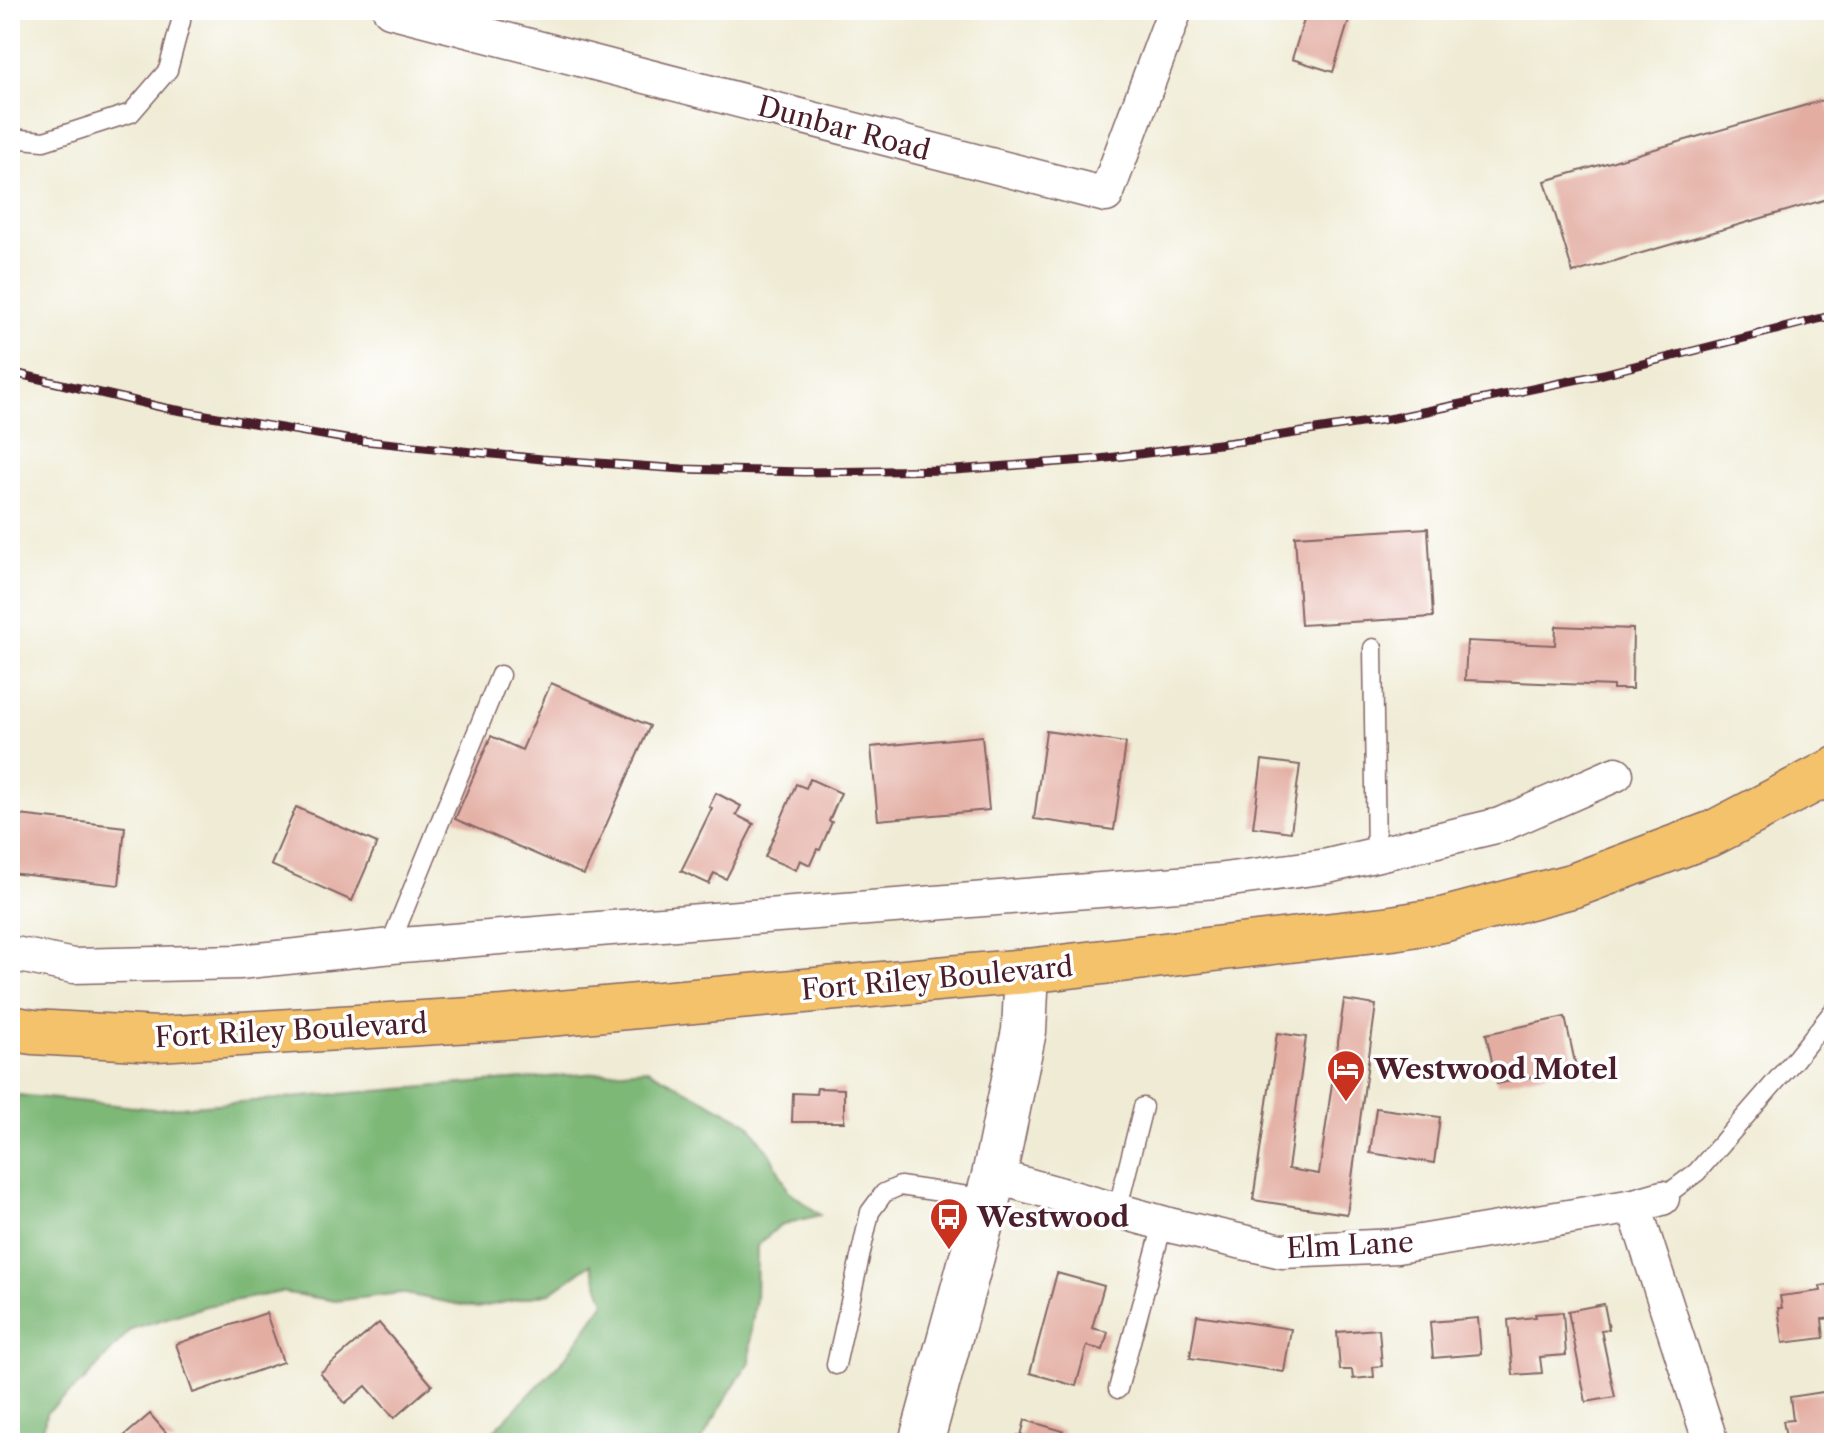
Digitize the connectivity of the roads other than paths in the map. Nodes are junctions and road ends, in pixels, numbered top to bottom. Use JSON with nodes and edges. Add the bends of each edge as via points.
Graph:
{"nodes":[{"id":1,"x":181,"y":10,"type":"edge"},
{"id":2,"x":390,"y":10,"type":"edge"},
{"id":3,"x":1175,"y":10,"type":"edge"},
{"id":4,"x":10,"y":138,"type":"edge"},
{"id":5,"x":1373,"y":648,"type":"dead end"},
{"id":6,"x":500,"y":675,"type":"dead end"},
{"id":7,"x":1834,"y":770,"type":"edge"},
{"id":8,"x":1616,"y":774,"type":"dead end"},
{"id":9,"x":1376,"y":855,"type":"junction"},
{"id":10,"x":389,"y":947,"type":"junction"},
{"id":11,"x":10,"y":953,"type":"edge"},
{"id":12,"x":1027,"y":971,"type":"junction"},
{"id":13,"x":1834,"y":1010,"type":"edge"},
{"id":14,"x":10,"y":1028,"type":"edge"},
{"id":15,"x":1143,"y":1107,"type":"dead end"},
{"id":16,"x":991,"y":1188,"type":"junction"},
{"id":17,"x":1648,"y":1202,"type":"junction"},
{"id":18,"x":1117,"y":1211,"type":"junction"},
{"id":19,"x":1163,"y":1224,"type":"junction"},
{"id":20,"x":836,"y":1365,"type":"dead end"},
{"id":21,"x":1118,"y":1389,"type":"dead end"},
{"id":22,"x":921,"y":1443,"type":"edge"},
{"id":23,"x":1711,"y":1443,"type":"edge"}],
"edges":[{"from":1,"to":4,"type":"lane","via":[[168,70],[131,113],[44,141]]},
{"from":2,"to":3,"type":"street","name":"Dunbar Road","via":[[1106,195]]},
{"from":5,"to":9,"type":"lane"},
{"from":6,"to":10,"type":"lane"},
{"from":7,"to":12,"type":"highway","name":"Fort Riley Boulevard","via":[[1713,833],[1575,885],[1442,920]]},
{"from":8,"to":9,"type":"street","via":[[1500,825]]},
{"from":9,"to":10,"type":"street","via":[[1216,881]]},
{"from":10,"to":11,"type":"street","via":[[239,962],[73,966]]},
{"from":12,"to":14,"type":"highway","name":"Fort Riley Boulevard","via":[[504,1018],[157,1039]]},
{"from":12,"to":16,"type":"street","via":[[1024,1031]]},
{"from":13,"to":17,"type":"lane","via":[[1706,1163]]},
{"from":15,"to":18,"type":"lane"},
{"from":16,"to":18,"type":"street","name":"Elm Lane"},
{"from":16,"to":20,"type":"lane","via":[[900,1186],[884,1193],[870,1212]]},
{"from":16,"to":22,"type":"street"},
{"from":17,"to":19,"type":"street","name":"Elm Lane","via":[[1397,1246],[1282,1251]]},
{"from":17,"to":23,"type":"street"},
{"from":18,"to":19,"type":"street","name":"Elm Lane"},
{"from":19,"to":21,"type":"lane"}]}
